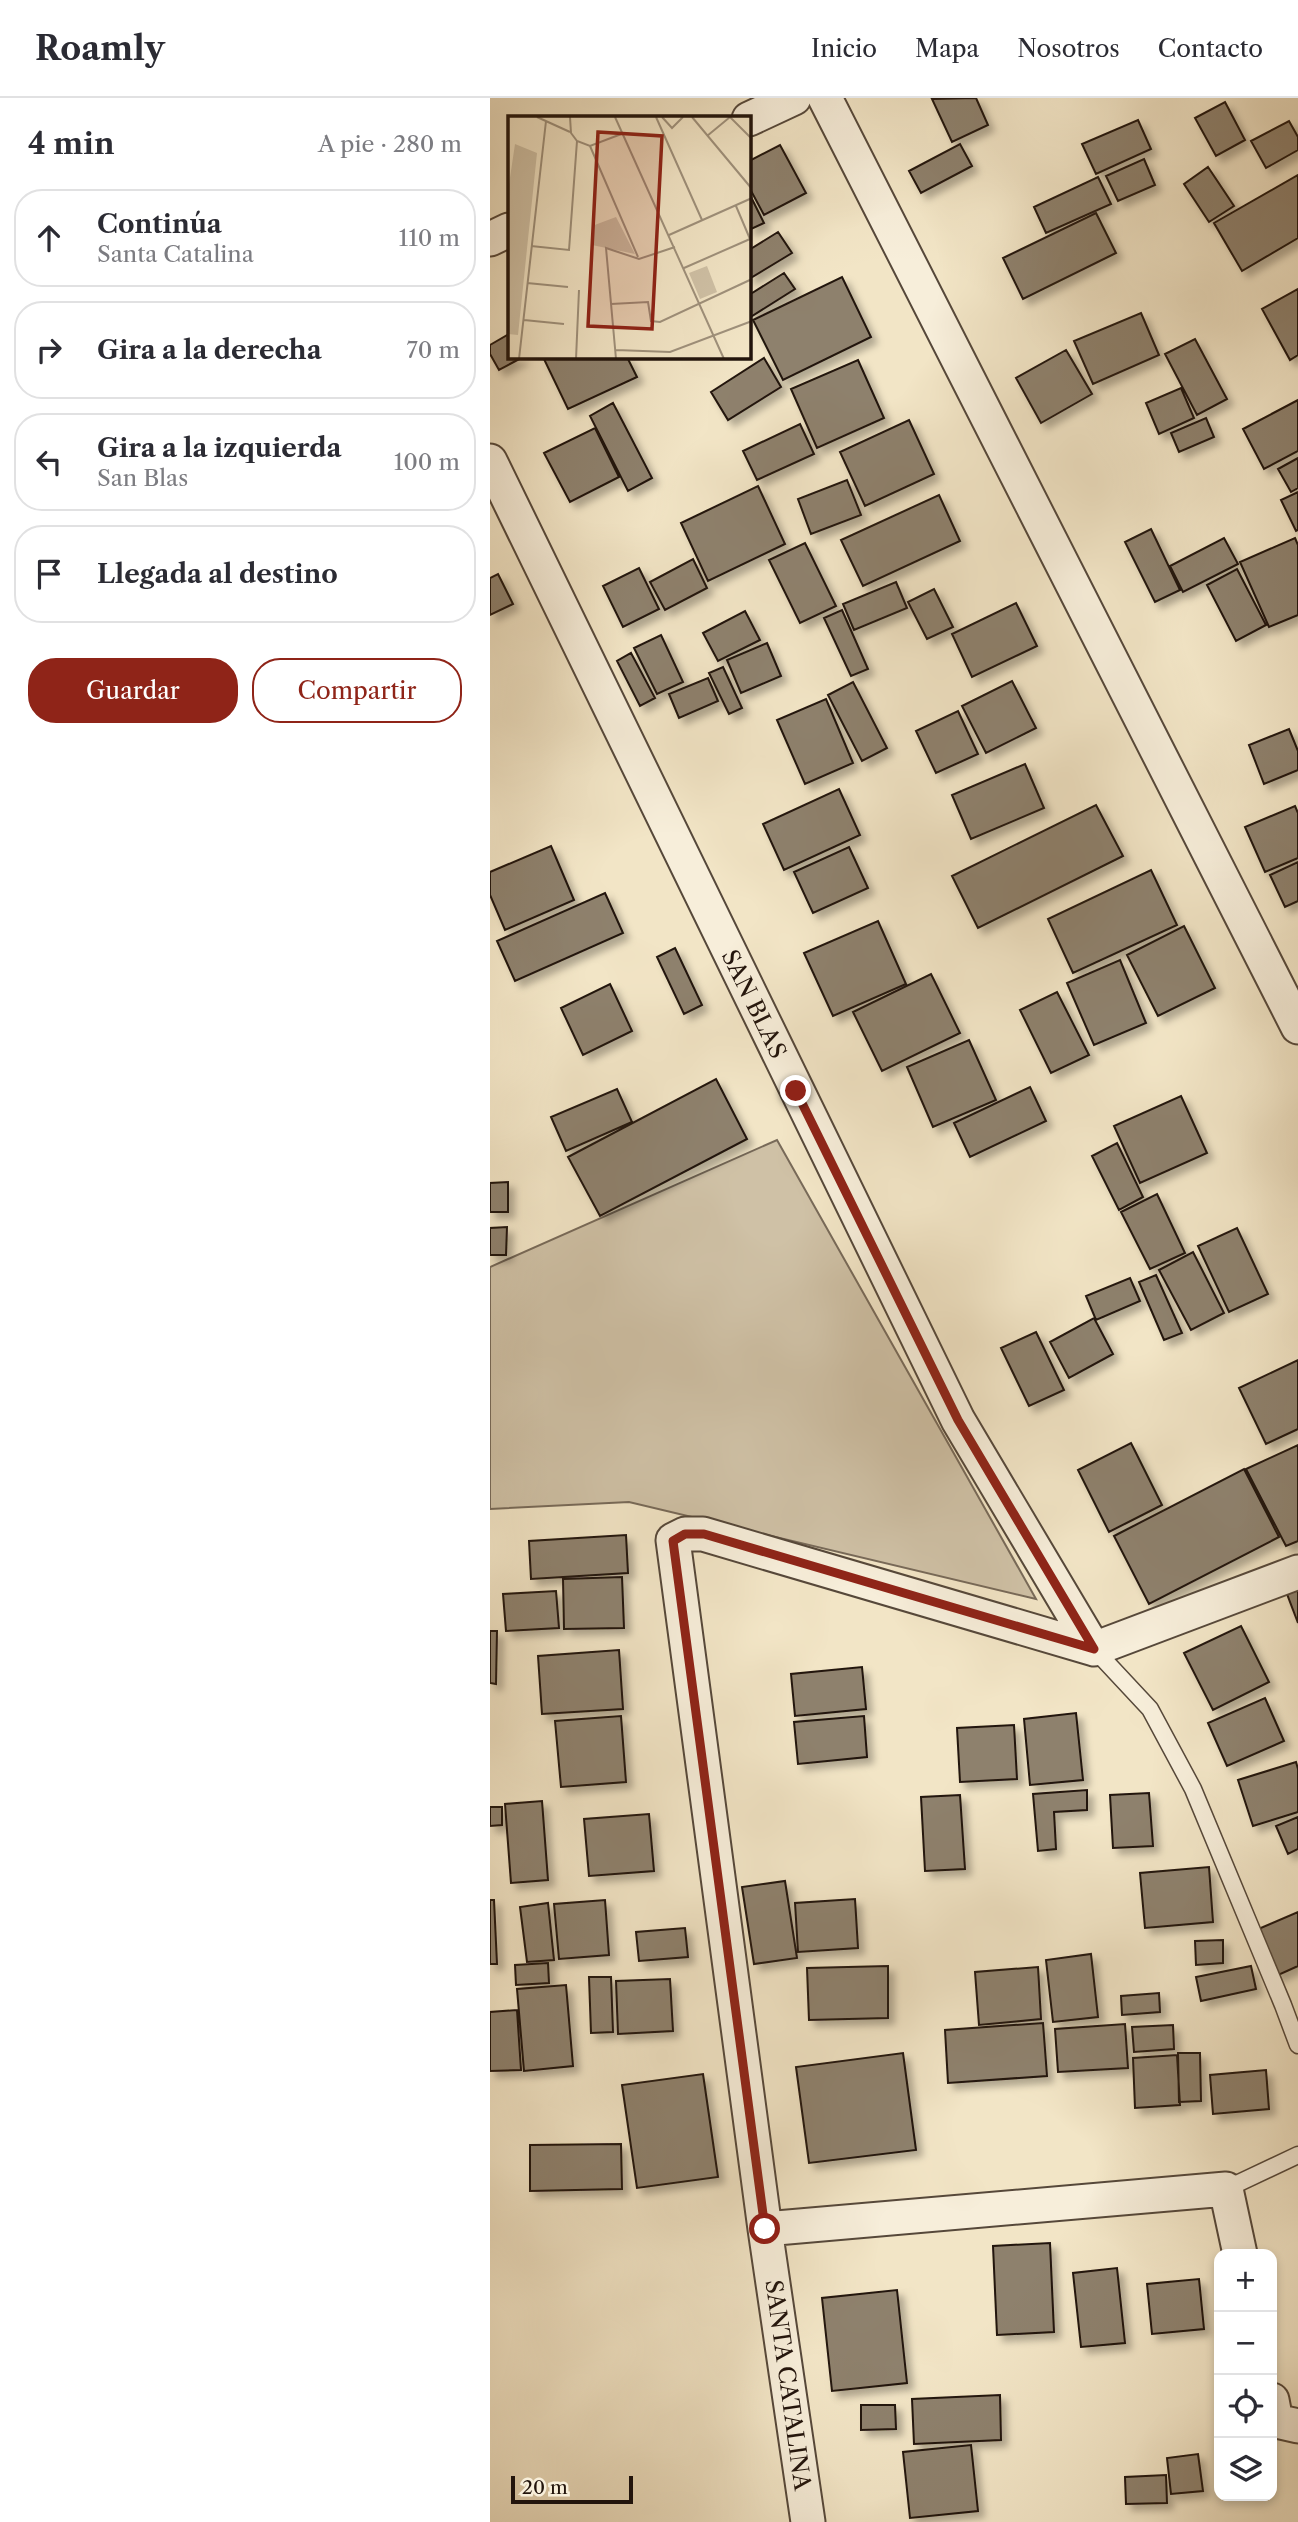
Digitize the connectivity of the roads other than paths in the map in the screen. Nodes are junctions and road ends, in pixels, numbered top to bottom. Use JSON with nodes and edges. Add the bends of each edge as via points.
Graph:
{"nodes":[{"id":1,"x":794,"y":98,"type":"edge"},
{"id":2,"x":825,"y":98,"type":"edge"},
{"id":3,"x":751,"y":118,"type":"edge"},
{"id":4,"x":508,"y":230,"type":"edge"},
{"id":5,"x":490,"y":239,"type":"edge"},
{"id":6,"x":490,"y":461,"type":"edge"},
{"id":7,"x":1298,"y":1027,"type":"edge"},
{"id":8,"x":1298,"y":1572,"type":"edge"},
{"id":9,"x":1094,"y":1649,"type":"junction"},
{"id":10,"x":1298,"y":2045,"type":"edge"},
{"id":11,"x":1298,"y":2155,"type":"edge"},
{"id":12,"x":1226,"y":2189,"type":"junction"},
{"id":13,"x":765,"y":2229,"type":"junction"},
{"id":14,"x":1239,"y":2249,"type":"edge"},
{"id":15,"x":1277,"y":2421,"type":"edge"},
{"id":16,"x":1298,"y":2426,"type":"edge"},
{"id":17,"x":808,"y":2522,"type":"edge"}],
"edges":[{"from":1,"to":3,"type":"street"},
{"from":2,"to":7,"type":"street"},
{"from":4,"to":5,"type":"street"},
{"from":6,"to":9,"type":"street","name":"SAN BLAS","via":[[958,1420]]},
{"from":8,"to":9,"type":"street"},
{"from":9,"to":10,"type":"lane","via":[[1150,1709],[1193,1789]]},
{"from":9,"to":13,"type":"street","name":"SANTA CATALINA","via":[[704,1534],[685,1534],[673,1541]]},
{"from":11,"to":12,"type":"lane"},
{"from":12,"to":13,"type":"street"},
{"from":12,"to":14,"type":"street"},
{"from":13,"to":17,"type":"street","name":"SANTA CATALINA"},
{"from":15,"to":16,"type":"street"}]}
